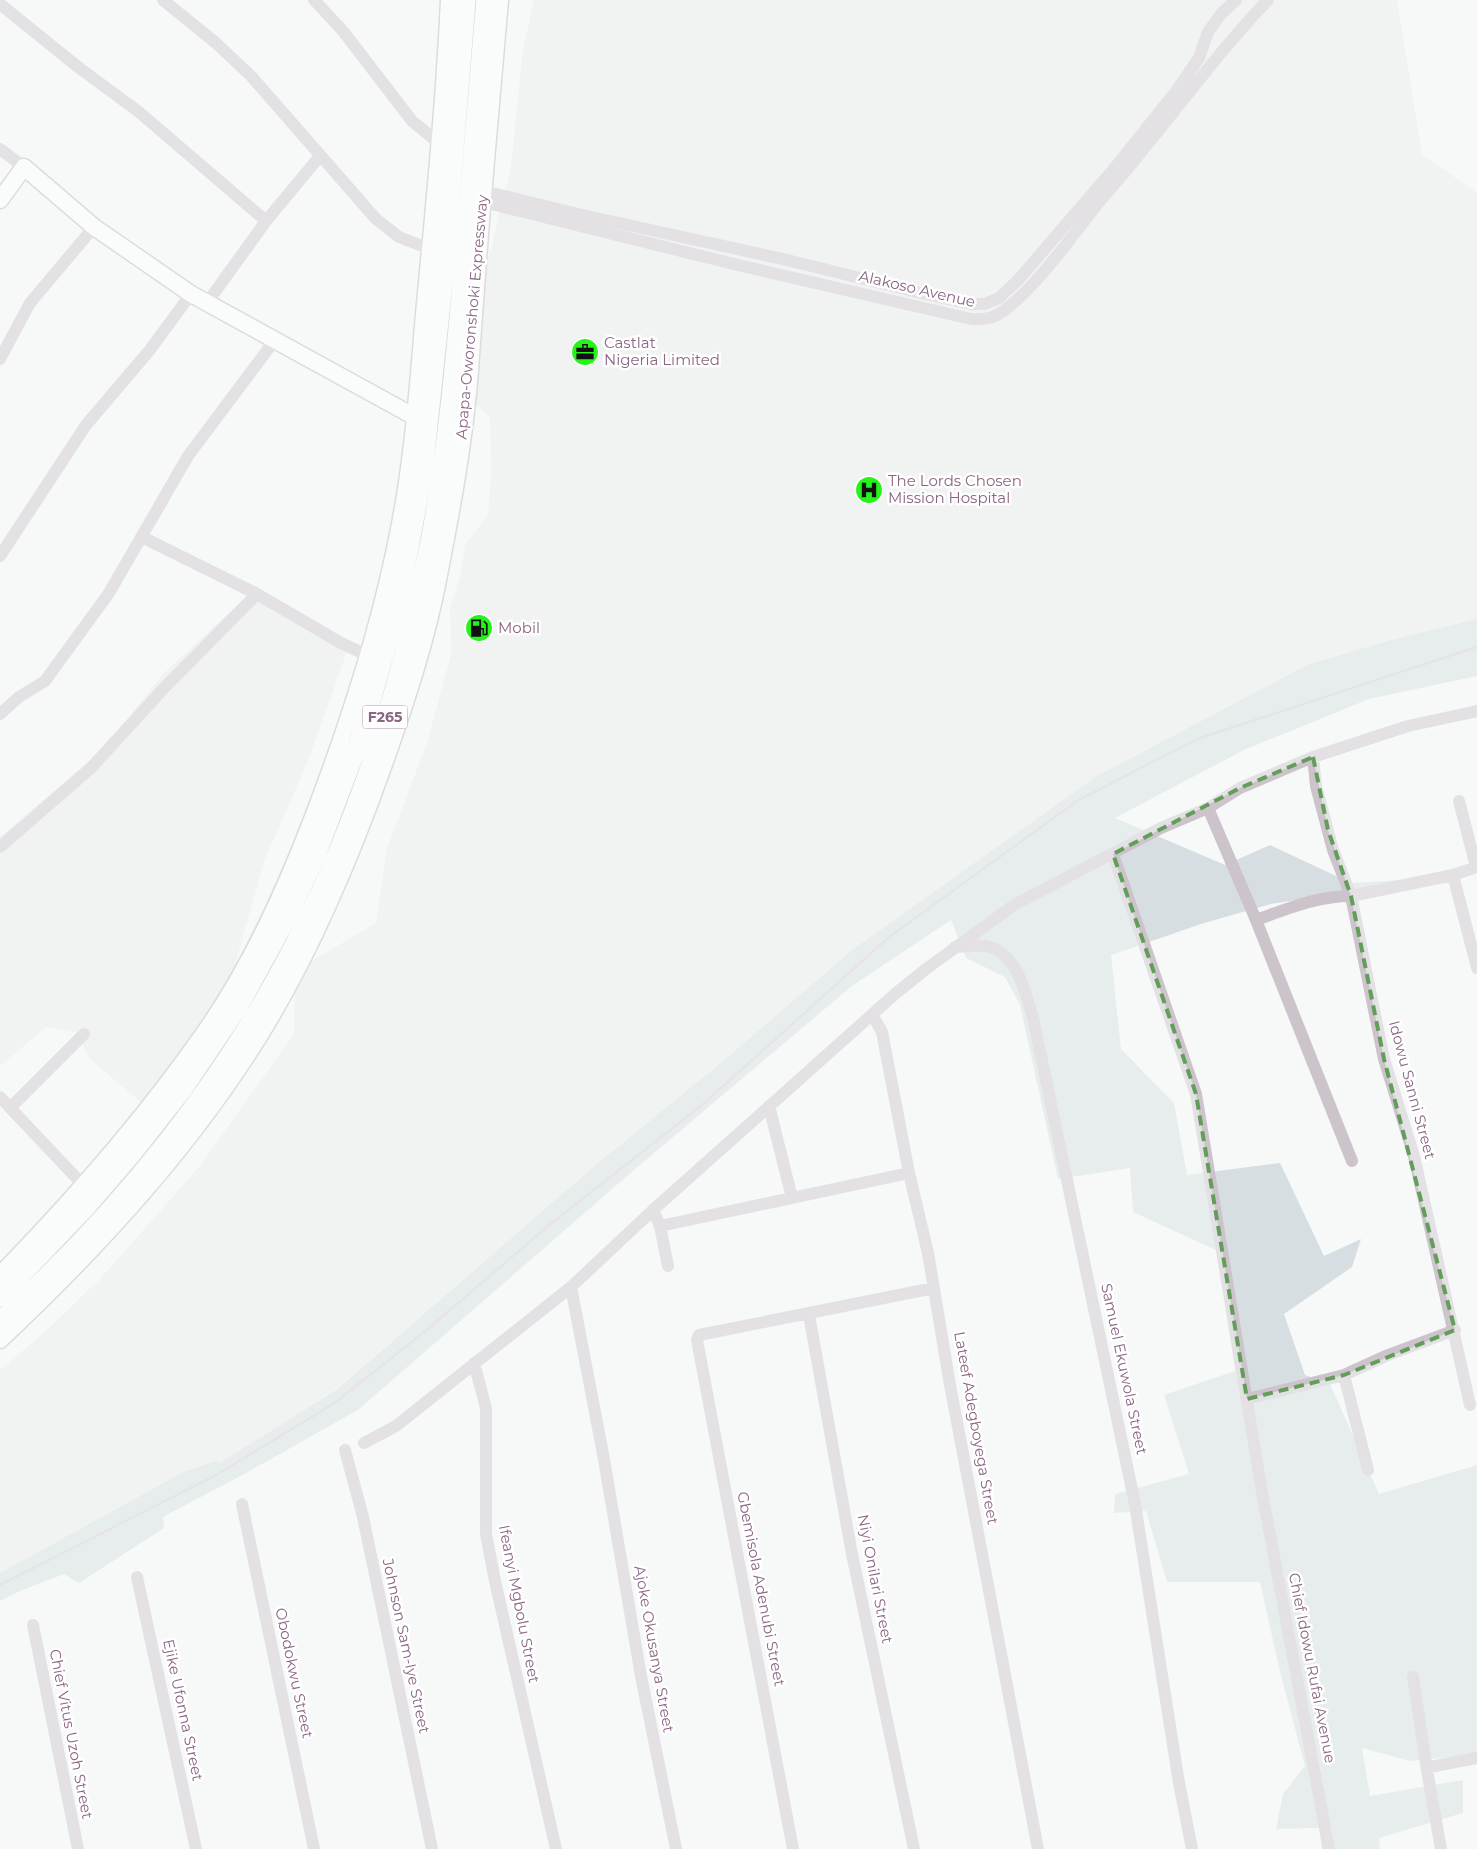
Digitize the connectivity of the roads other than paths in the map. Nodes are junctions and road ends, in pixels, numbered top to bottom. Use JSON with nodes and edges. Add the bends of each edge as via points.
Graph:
{"nodes":[{"id":1,"x":163,"y":0,"type":"edge"},
{"id":2,"x":314,"y":0,"type":"edge"},
{"id":3,"x":449,"y":0,"type":"edge"},
{"id":4,"x":466,"y":0,"type":"edge"},
{"id":5,"x":486,"y":0,"type":"edge"},
{"id":6,"x":500,"y":0,"type":"edge"},
{"id":7,"x":1236,"y":0,"type":"edge"},
{"id":8,"x":1268,"y":0,"type":"edge"},
{"id":9,"x":0,"y":4,"type":"edge"},
{"id":10,"x":1219,"y":17,"type":"junction"},
{"id":11,"x":1237,"y":32,"type":"junction"},
{"id":12,"x":439,"y":143,"type":"junction"},
{"id":13,"x":0,"y":149,"type":"edge"},
{"id":14,"x":320,"y":156,"type":"junction"},
{"id":15,"x":24,"y":167,"type":"junction"},
{"id":16,"x":483,"y":196,"type":"junction"},
{"id":17,"x":0,"y":200,"type":"edge"},
{"id":18,"x":266,"y":221,"type":"junction"},
{"id":19,"x":94,"y":227,"type":"junction"},
{"id":20,"x":430,"y":249,"type":"junction"},
{"id":21,"x":191,"y":294,"type":"junction"},
{"id":22,"x":207,"y":303,"type":"junction"},
{"id":23,"x":275,"y":340,"type":"junction"},
{"id":24,"x":0,"y":358,"type":"edge"},
{"id":25,"x":462,"y":370,"type":"junction"},
{"id":26,"x":415,"y":416,"type":"junction"},
{"id":27,"x":142,"y":537,"type":"junction"},
{"id":28,"x":0,"y":556,"type":"edge"},
{"id":29,"x":257,"y":594,"type":"junction"},
{"id":30,"x":381,"y":640,"type":"junction"},
{"id":31,"x":369,"y":656,"type":"junction"},
{"id":32,"x":1477,"y":711,"type":"edge"},
{"id":33,"x":0,"y":714,"type":"edge"},
{"id":34,"x":1313,"y":757,"type":"junction"},
{"id":35,"x":1459,"y":801,"type":"dead end"},
{"id":36,"x":1208,"y":808,"type":"junction"},
{"id":37,"x":0,"y":847,"type":"edge"},
{"id":38,"x":1113,"y":854,"type":"junction"},
{"id":39,"x":340,"y":862,"type":"junction"},
{"id":40,"x":1477,"y":867,"type":"edge"},
{"id":41,"x":1453,"y":875,"type":"junction"},
{"id":42,"x":1351,"y":896,"type":"junction"},
{"id":43,"x":1256,"y":920,"type":"junction"},
{"id":44,"x":955,"y":947,"type":"junction"},
{"id":45,"x":1477,"y":968,"type":"edge"},
{"id":46,"x":873,"y":1016,"type":"junction"},
{"id":47,"x":84,"y":1034,"type":"dead end"},
{"id":48,"x":3,"y":1101,"type":"edge"},
{"id":49,"x":769,"y":1106,"type":"junction"},
{"id":50,"x":1352,"y":1161,"type":"dead end"},
{"id":51,"x":909,"y":1173,"type":"junction"},
{"id":52,"x":84,"y":1186,"type":"junction"},
{"id":53,"x":792,"y":1198,"type":"junction"},
{"id":54,"x":653,"y":1210,"type":"junction"},
{"id":55,"x":660,"y":1226,"type":"junction"},
{"id":56,"x":668,"y":1266,"type":"dead end"},
{"id":57,"x":0,"y":1275,"type":"edge"},
{"id":58,"x":571,"y":1287,"type":"junction"},
{"id":59,"x":934,"y":1288,"type":"junction"},
{"id":60,"x":0,"y":1297,"type":"edge"},
{"id":61,"x":809,"y":1314,"type":"junction"},
{"id":62,"x":0,"y":1321,"type":"edge"},
{"id":63,"x":1455,"y":1330,"type":"junction"},
{"id":64,"x":0,"y":1340,"type":"edge"},
{"id":65,"x":474,"y":1363,"type":"junction"},
{"id":66,"x":1344,"y":1375,"type":"junction"},
{"id":67,"x":1247,"y":1399,"type":"junction"},
{"id":68,"x":1470,"y":1405,"type":"dead end"},
{"id":69,"x":364,"y":1443,"type":"dead end"},
{"id":70,"x":345,"y":1450,"type":"dead end"},
{"id":71,"x":1368,"y":1470,"type":"dead end"},
{"id":72,"x":242,"y":1504,"type":"dead end"},
{"id":73,"x":137,"y":1577,"type":"dead end"},
{"id":74,"x":33,"y":1625,"type":"dead end"},
{"id":75,"x":1413,"y":1677,"type":"dead end"},
{"id":76,"x":1477,"y":1758,"type":"edge"},
{"id":77,"x":1426,"y":1771,"type":"junction"},
{"id":78,"x":78,"y":1849,"type":"edge"},
{"id":79,"x":196,"y":1849,"type":"edge"},
{"id":80,"x":314,"y":1849,"type":"edge"},
{"id":81,"x":432,"y":1849,"type":"edge"},
{"id":82,"x":556,"y":1849,"type":"edge"},
{"id":83,"x":676,"y":1849,"type":"edge"},
{"id":84,"x":793,"y":1849,"type":"edge"},
{"id":85,"x":914,"y":1849,"type":"edge"},
{"id":86,"x":1038,"y":1849,"type":"edge"},
{"id":87,"x":1192,"y":1849,"type":"edge"},
{"id":88,"x":1329,"y":1849,"type":"edge"},
{"id":89,"x":1441,"y":1849,"type":"edge"}],
"edges":[{"from":1,"to":14,"type":"street","via":[[251,76]]},
{"from":2,"to":12,"type":"street","via":[[343,31],[412,122]]},
{"from":3,"to":12,"type":"main road"},
{"from":4,"to":30,"type":"highway","number":"F265","via":[[429,435],[414,529]]},
{"from":5,"to":25,"type":"highway","name":"Apapa-Oworonshoki Expressway","number":"F265"},
{"from":6,"to":16,"type":"main road","name":"Apapa-Oworonshoki Expressway"},
{"from":7,"to":10,"type":"street","name":"Alakoso Avenue"},
{"from":8,"to":11,"type":"street","name":"Alakoso Avenue"},
{"from":9,"to":18,"type":"street","via":[[138,112]]},
{"from":10,"to":11,"type":"street"},
{"from":10,"to":16,"type":"street","name":"Alakoso Avenue","via":[[1208,32],[1193,69],[1119,162],[1018,280],[1003,295],[985,304],[971,304],[787,260]]},
{"from":11,"to":16,"type":"street","name":"Alakoso Avenue","via":[[1061,250],[1005,310],[989,319],[971,319],[738,265]]},
{"from":12,"to":20,"type":"main road"},
{"from":13,"to":15,"type":"street"},
{"from":14,"to":18,"type":"street"},
{"from":14,"to":20,"type":"street","via":[[385,227],[404,240]]},
{"from":15,"to":17,"type":"main road"},
{"from":15,"to":19,"type":"main road"},
{"from":16,"to":25,"type":"main road","name":"Apapa-Oworonshoki Expressway"},
{"from":18,"to":22,"type":"street"},
{"from":19,"to":21,"type":"main road"},
{"from":19,"to":24,"type":"street","via":[[30,304]]},
{"from":20,"to":26,"type":"main road"},
{"from":21,"to":22,"type":"main road"},
{"from":21,"to":28,"type":"street","via":[[149,351],[86,425]]},
{"from":22,"to":23,"type":"main road"},
{"from":23,"to":26,"type":"main road"},
{"from":23,"to":27,"type":"street","via":[[188,456]]},
{"from":25,"to":39,"type":"highway","name":"Apapa-Oworonshoki Expressway","number":"F265","via":[[417,603]]},
{"from":26,"to":30,"type":"main road"},
{"from":27,"to":29,"type":"street"},
{"from":27,"to":33,"type":"street","via":[[110,593],[46,681]]},
{"from":29,"to":31,"type":"street","via":[[341,644]]},
{"from":29,"to":37,"type":"street","via":[[91,768]]},
{"from":30,"to":31,"type":"main road"},
{"from":30,"to":60,"type":"highway","number":"F265","via":[[360,739],[316,855],[288,916],[238,1007],[182,1090],[134,1151]]},
{"from":31,"to":52,"type":"main road","via":[[333,767],[274,912],[207,1029],[164,1089]]},
{"from":32,"to":34,"type":"street","via":[[1408,726]]},
{"from":34,"to":36,"type":"street","via":[[1254,782]]},
{"from":34,"to":42,"type":"street","name":"Idowu Sanni Street","via":[[1316,786],[1328,830]]},
{"from":35,"to":40,"type":"street"},
{"from":36,"to":38,"type":"street"},
{"from":36,"to":43,"type":"street"},
{"from":38,"to":44,"type":"street","via":[[1014,906]]},
{"from":38,"to":67,"type":"street","name":"Chief Idowu Rufai Avenue","via":[[1196,1094]]},
{"from":39,"to":62,"type":"highway","name":"Apapa-Oworonshoki Expressway","number":"F265","via":[[241,1039],[197,1102],[100,1220],[58,1266]]},
{"from":39,"to":64,"type":"main road","name":"Apapa-Oworonshoki Expressway","via":[[308,948],[277,1006],[202,1119],[103,1238]]},
{"from":40,"to":41,"type":"street"},
{"from":41,"to":42,"type":"street"},
{"from":41,"to":45,"type":"street"},
{"from":42,"to":43,"type":"street","via":[[1305,903]]},
{"from":42,"to":63,"type":"street","name":"Idowu Sanni Street","via":[[1384,1059],[1414,1156]]},
{"from":43,"to":50,"type":"street"},
{"from":44,"to":46,"type":"street","via":[[926,968]]},
{"from":44,"to":87,"type":"street","name":"Samuel Ekuwola Street","via":[[990,947],[1000,952],[1016,972],[1033,1018],[1135,1504]]},
{"from":46,"to":49,"type":"street"},
{"from":46,"to":51,"type":"street","name":"Lateef Adegboyega Street","via":[[882,1032]]},
{"from":47,"to":48,"type":"street"},
{"from":48,"to":52,"type":"street"},
{"from":49,"to":53,"type":"street"},
{"from":49,"to":54,"type":"street"},
{"from":51,"to":53,"type":"street"},
{"from":51,"to":59,"type":"street","name":"Lateef Adegboyega Street"},
{"from":52,"to":57,"type":"main road"},
{"from":53,"to":55,"type":"street"},
{"from":54,"to":55,"type":"street"},
{"from":54,"to":58,"type":"street"},
{"from":55,"to":56,"type":"street"},
{"from":58,"to":65,"type":"street"},
{"from":58,"to":83,"type":"street","name":"Ajoke Okusanya Street","via":[[641,1676]]},
{"from":59,"to":61,"type":"street"},
{"from":59,"to":86,"type":"street","name":"Lateef Adegboyega Street"},
{"from":61,"to":84,"type":"street","name":"Gbemisola Adenubi Street","via":[[699,1335],[697,1340]]},
{"from":61,"to":85,"type":"street","name":"Niyi Onilari Street","via":[[852,1554]]},
{"from":63,"to":66,"type":"street"},
{"from":63,"to":68,"type":"street","name":"Idowu Sanni Street"},
{"from":65,"to":69,"type":"street","via":[[396,1426]]},
{"from":65,"to":82,"type":"street","name":"Ifeanyi Mgbolu Street","via":[[486,1408],[486,1534]]},
{"from":66,"to":67,"type":"street"},
{"from":66,"to":71,"type":"street"},
{"from":67,"to":88,"type":"street","name":"Chief Idowu Rufai Avenue"},
{"from":70,"to":81,"type":"street","name":"Johnson Sam-Iye Street","via":[[365,1527]]},
{"from":72,"to":80,"type":"street","name":"Obodokwu Street"},
{"from":73,"to":79,"type":"street","name":"Ejike Ufonna Street"},
{"from":74,"to":78,"type":"street","name":"Chief Vitus Uzoh Street"},
{"from":75,"to":77,"type":"street"},
{"from":76,"to":77,"type":"street","via":[[1430,1767]]},
{"from":77,"to":89,"type":"street"}]}
